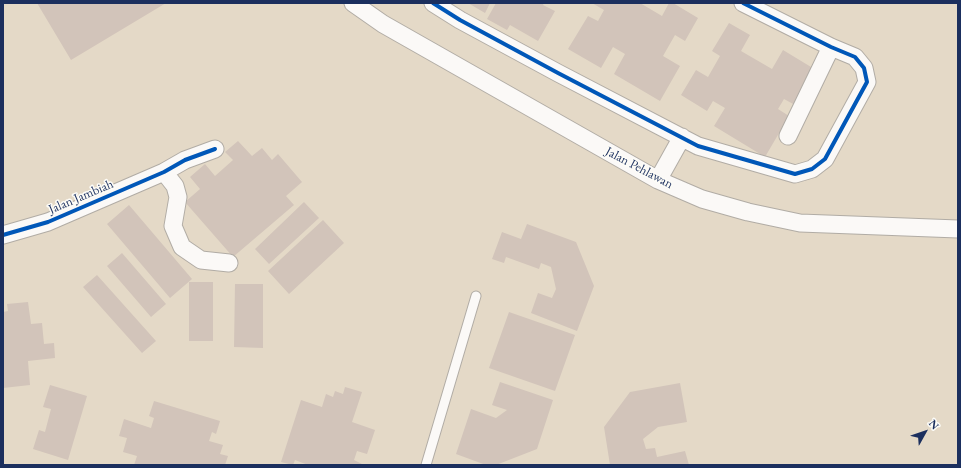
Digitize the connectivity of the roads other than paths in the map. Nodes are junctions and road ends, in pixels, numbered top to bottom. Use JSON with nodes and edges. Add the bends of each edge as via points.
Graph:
{"nodes":[{"id":1,"x":353,"y":3,"type":"edge"},
{"id":2,"x":433,"y":3,"type":"edge"},
{"id":3,"x":743,"y":3,"type":"edge"},
{"id":4,"x":831,"y":47,"type":"junction"},
{"id":5,"x":788,"y":136,"type":"dead end"},
{"id":6,"x":682,"y":137,"type":"junction"},
{"id":7,"x":215,"y":149,"type":"dead end"},
{"id":8,"x":164,"y":172,"type":"junction"},
{"id":9,"x":658,"y":180,"type":"junction"},
{"id":10,"x":958,"y":229,"type":"edge"},
{"id":11,"x":3,"y":235,"type":"edge"},
{"id":12,"x":229,"y":263,"type":"dead end"},
{"id":13,"x":476,"y":296,"type":"dead end"},
{"id":14,"x":426,"y":465,"type":"edge"}],
"edges":[{"from":1,"to":9,"type":"street","name":"Jalan Pehlawan","via":[[383,24]]},
{"from":2,"to":6,"type":"street","via":[[558,73]]},
{"from":3,"to":4,"type":"street"},
{"from":4,"to":5,"type":"street"},
{"from":4,"to":6,"type":"street","via":[[856,57],[864,68],[867,82],[825,159],[812,170],[795,174],[698,146]]},
{"from":6,"to":9,"type":"street"},
{"from":7,"to":8,"type":"street","name":"Jalan Jambiah","via":[[185,160]]},
{"from":8,"to":11,"type":"street","name":"Jalan Jambiah","via":[[48,222]]},
{"from":8,"to":12,"type":"street","via":[[175,186],[178,197],[173,226],[182,247],[201,260]]},
{"from":9,"to":10,"type":"street","name":"Jalan Pehlawan","via":[[702,198],[748,212],[800,223]]},
{"from":13,"to":14,"type":"lane"}]}
